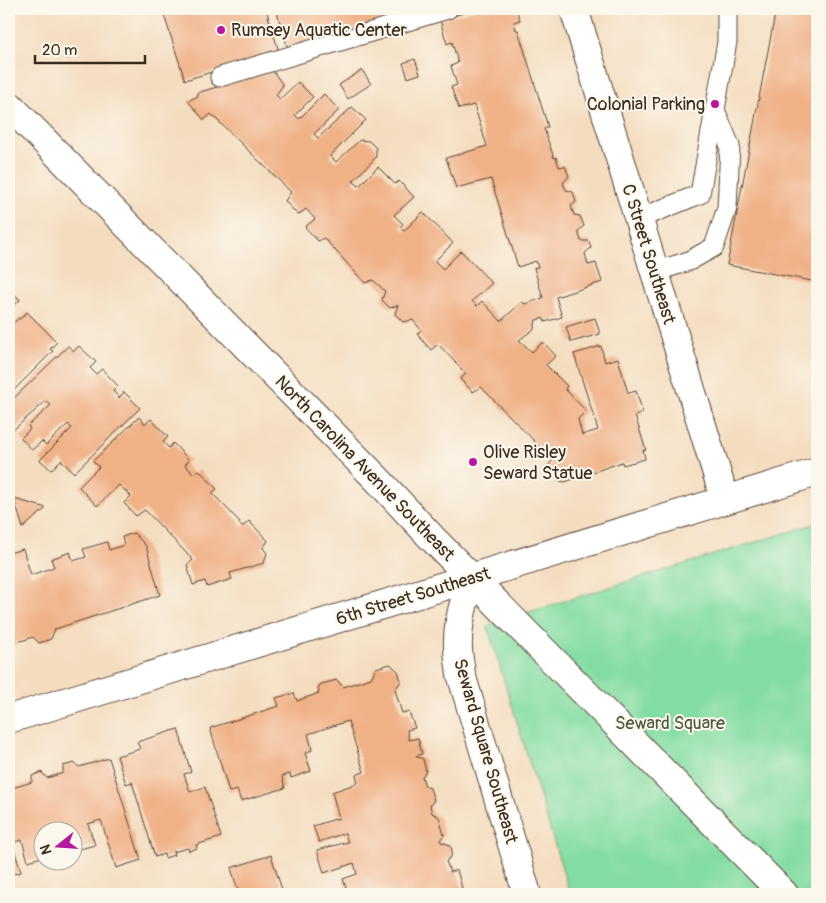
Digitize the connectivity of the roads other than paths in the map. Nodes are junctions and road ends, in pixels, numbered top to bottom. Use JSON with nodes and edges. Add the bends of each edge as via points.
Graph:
{"nodes":[{"id":1,"x":448,"y":9,"type":"edge"},
{"id":2,"x":574,"y":9,"type":"edge"},
{"id":3,"x":727,"y":9,"type":"edge"},
{"id":4,"x":220,"y":76,"type":"dead end"},
{"id":5,"x":9,"y":105,"type":"edge"},
{"id":6,"x":715,"y":110,"type":"junction"},
{"id":7,"x":638,"y":219,"type":"junction"},
{"id":8,"x":654,"y":272,"type":"junction"},
{"id":9,"x":817,"y":472,"type":"edge"},
{"id":10,"x":724,"y":500,"type":"junction"},
{"id":11,"x":471,"y":577,"type":"junction"},
{"id":12,"x":9,"y":719,"type":"edge"},
{"id":13,"x":527,"y":894,"type":"edge"},
{"id":14,"x":784,"y":894,"type":"edge"}],
"edges":[{"from":1,"to":4,"type":"lane"},
{"from":2,"to":7,"type":"street","name":"C Street Southeast"},
{"from":3,"to":6,"type":"lane","via":[[726,42]]},
{"from":5,"to":11,"type":"street","name":"North Carolina Avenue Southeast"},
{"from":6,"to":7,"type":"lane","via":[[700,194]]},
{"from":6,"to":8,"type":"lane","via":[[730,146],[727,208],[714,247],[689,261]]},
{"from":7,"to":8,"type":"street","name":"C Street Southeast"},
{"from":8,"to":10,"type":"street","name":"C Street Southeast"},
{"from":9,"to":10,"type":"street","name":"6th Street Southeast"},
{"from":10,"to":11,"type":"street","name":"6th Street Southeast"},
{"from":11,"to":12,"type":"street","name":"6th Street Southeast"},
{"from":11,"to":13,"type":"street","name":"Seward Square Southeast","via":[[459,630],[461,674]]},
{"from":11,"to":14,"type":"street","name":"North Carolina Avenue Southeast"}]}
